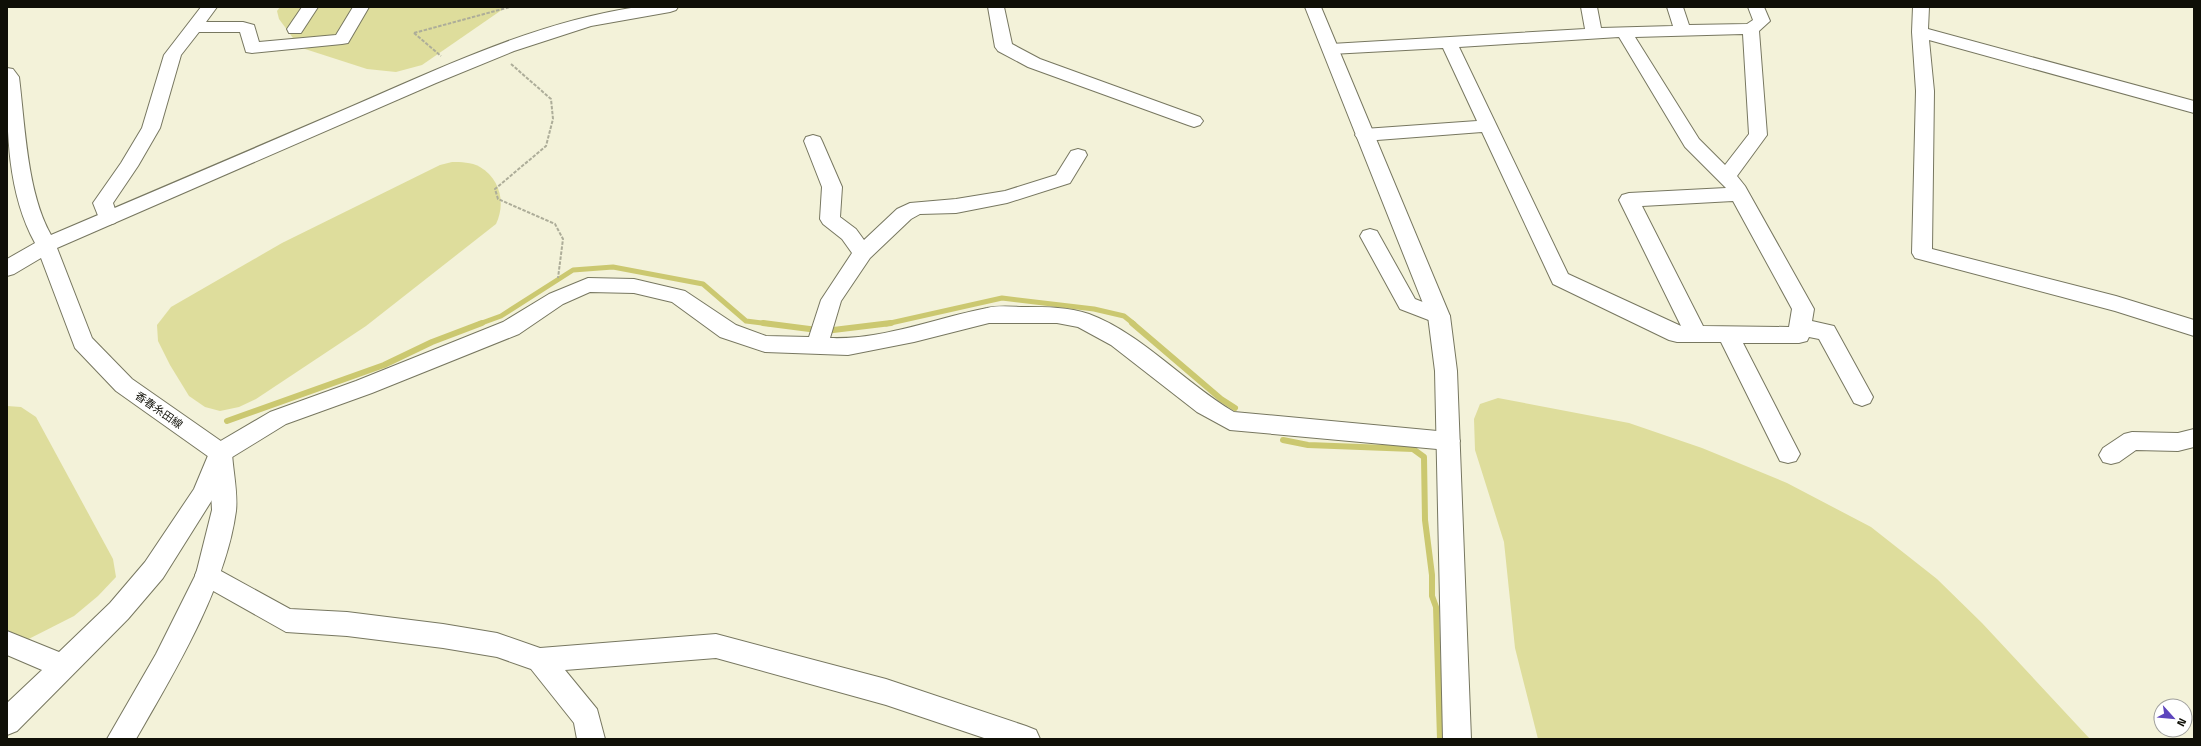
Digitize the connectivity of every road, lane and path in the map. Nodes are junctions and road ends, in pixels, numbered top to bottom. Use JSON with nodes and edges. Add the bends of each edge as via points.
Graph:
{"nodes":[{"id":1,"x":208,"y":7,"type":"edge"},
{"id":2,"x":310,"y":7,"type":"edge"},
{"id":3,"x":361,"y":7,"type":"edge"},
{"id":4,"x":510,"y":7,"type":"edge"},
{"id":5,"x":670,"y":7,"type":"edge"},
{"id":6,"x":996,"y":7,"type":"edge"},
{"id":7,"x":1313,"y":7,"type":"edge"},
{"id":8,"x":1589,"y":7,"type":"edge"},
{"id":9,"x":1675,"y":7,"type":"edge"},
{"id":10,"x":1756,"y":7,"type":"edge"},
{"id":11,"x":1921,"y":7,"type":"edge"},
{"id":12,"x":193,"y":26,"type":"junction"},
{"id":13,"x":1751,"y":29,"type":"junction"},
{"id":14,"x":295,"y":30,"type":"dead end"},
{"id":15,"x":1683,"y":31,"type":"junction"},
{"id":16,"x":1624,"y":32,"type":"junction"},
{"id":17,"x":1920,"y":32,"type":"junction"},
{"id":18,"x":1594,"y":34,"type":"junction"},
{"id":19,"x":1448,"y":41,"type":"junction"},
{"id":20,"x":1974,"y":47,"type":"junction"},
{"id":21,"x":1331,"y":49,"type":"junction"},
{"id":22,"x":497,"y":52,"type":"junction"},
{"id":23,"x":456,"y":68,"type":"junction"},
{"id":24,"x":7,"y":73,"type":"edge"},
{"id":25,"x":2194,"y":92,"type":"edge"},
{"id":26,"x":2194,"y":107,"type":"edge"},
{"id":27,"x":1194,"y":122,"type":"dead end"},
{"id":28,"x":1486,"y":126,"type":"junction"},
{"id":29,"x":1364,"y":135,"type":"junction"},
{"id":30,"x":813,"y":141,"type":"dead end"},
{"id":31,"x":1078,"y":155,"type":"dead end"},
{"id":32,"x":1726,"y":177,"type":"junction"},
{"id":33,"x":1739,"y":194,"type":"junction"},
{"id":34,"x":108,"y":218,"type":"junction"},
{"id":35,"x":1370,"y":236,"type":"dead end"},
{"id":36,"x":46,"y":245,"type":"junction"},
{"id":37,"x":863,"y":253,"type":"junction"},
{"id":38,"x":7,"y":269,"type":"edge"},
{"id":39,"x":556,"y":299,"type":"junction"},
{"id":40,"x":1439,"y":316,"type":"junction"},
{"id":41,"x":1800,"y":328,"type":"junction"},
{"id":42,"x":2194,"y":328,"type":"edge"},
{"id":43,"x":1696,"y":334,"type":"junction"},
{"id":44,"x":1728,"y":334,"type":"junction"},
{"id":45,"x":817,"y":346,"type":"junction"},
{"id":46,"x":1862,"y":397,"type":"dead end"},
{"id":47,"x":2194,"y":438,"type":"edge"},
{"id":48,"x":1448,"y":441,"type":"junction"},
{"id":49,"x":220,"y":453,"type":"junction"},
{"id":50,"x":1788,"y":454,"type":"dead end"},
{"id":51,"x":2111,"y":455,"type":"dead end"},
{"id":52,"x":208,"y":575,"type":"junction"},
{"id":53,"x":7,"y":643,"type":"edge"},
{"id":54,"x":540,"y":660,"type":"junction"},
{"id":55,"x":63,"y":666,"type":"junction"},
{"id":56,"x":7,"y":722,"type":"edge"},
{"id":57,"x":121,"y":739,"type":"edge"},
{"id":58,"x":591,"y":739,"type":"edge"},
{"id":59,"x":1026,"y":739,"type":"edge"},
{"id":60,"x":1457,"y":739,"type":"edge"}],
"edges":[{"from":1,"to":12,"type":"street"},
{"from":2,"to":14,"type":"street"},
{"from":3,"to":12,"type":"street","via":[[342,39],[252,48],[248,29],[243,27]]},
{"from":4,"to":23,"type":"path","via":[[414,33]]},
{"from":5,"to":22,"type":"street","via":[[647,9],[554,31]]},
{"from":6,"to":27,"type":"street","via":[[1004,47],[1034,63]]},
{"from":7,"to":21,"type":"street"},
{"from":8,"to":18,"type":"street"},
{"from":9,"to":15,"type":"street"},
{"from":10,"to":13,"type":"street","via":[[1762,21]]},
{"from":11,"to":17,"type":"street"},
{"from":12,"to":34,"type":"street","via":[[173,55],[151,128],[103,203]]},
{"from":13,"to":15,"type":"street"},
{"from":13,"to":32,"type":"street","via":[[1758,135]]},
{"from":15,"to":16,"type":"street"},
{"from":16,"to":18,"type":"street"},
{"from":16,"to":32,"type":"street","via":[[1692,143]]},
{"from":17,"to":20,"type":"street"},
{"from":17,"to":42,"type":"street","via":[[1925,91],[1922,253],[2116,304]]},
{"from":18,"to":19,"type":"street"},
{"from":19,"to":21,"type":"street"},
{"from":19,"to":28,"type":"street"},
{"from":20,"to":25,"type":"street","via":[[2030,54]]},
{"from":20,"to":26,"type":"street"},
{"from":21,"to":29,"type":"street"},
{"from":22,"to":23,"type":"street"},
{"from":22,"to":39,"type":"path","via":[[551,99],[553,119],[546,146],[495,189],[498,199],[555,224],[563,239]]},
{"from":23,"to":34,"type":"street"},
{"from":24,"to":36,"type":"street","name":"香春糸田線","via":[[10,77],[22,176],[35,225]]},
{"from":28,"to":29,"type":"street"},
{"from":28,"to":43,"type":"street","via":[[1560,279],[1677,334]]},
{"from":29,"to":40,"type":"street"},
{"from":30,"to":37,"type":"street","via":[[832,187],[830,219],[849,234]]},
{"from":31,"to":37,"type":"street","via":[[1063,180],[1008,197],[956,206],[917,208],[904,214]]},
{"from":32,"to":33,"type":"street"},
{"from":33,"to":41,"type":"street","via":[[1803,309]]},
{"from":33,"to":43,"type":"street","via":[[1629,200]]},
{"from":34,"to":36,"type":"street"},
{"from":35,"to":40,"type":"street","via":[[1407,304]]},
{"from":36,"to":38,"type":"street"},
{"from":36,"to":49,"type":"street","name":"香春糸田線","via":[[83,342],[124,386]]},
{"from":37,"to":45,"type":"street","via":[[831,300]]},
{"from":39,"to":45,"type":"street","via":[[588,285],[634,286],[678,296],[728,332],[765,344]]},
{"from":39,"to":49,"type":"street","via":[[511,328],[364,388],[278,418]]},
{"from":40,"to":48,"type":"street","via":[[1446,371]]},
{"from":41,"to":44,"type":"street","via":[[1800,335]]},
{"from":41,"to":46,"type":"street","via":[[1826,332]]},
{"from":43,"to":44,"type":"street"},
{"from":44,"to":50,"type":"street"},
{"from":45,"to":48,"type":"street","via":[[848,347],[989,315],[1057,315],[1083,320],[1119,339],[1205,406],[1230,421]]},
{"from":47,"to":51,"type":"street","via":[[2178,442],[2132,441]]},
{"from":48,"to":60,"type":"street"},
{"from":49,"to":52,"type":"street","via":[[224,510]]},
{"from":49,"to":55,"type":"street","via":[[204,493],[154,570],[119,611]]},
{"from":52,"to":54,"type":"street","via":[[286,620],[347,624],[443,636],[497,645]]},
{"from":52,"to":57,"type":"street","via":[[165,663]]},
{"from":53,"to":55,"type":"street"},
{"from":54,"to":58,"type":"street","via":[[587,718]]},
{"from":54,"to":59,"type":"street","via":[[716,646],[886,692]]},
{"from":55,"to":56,"type":"street"}]}
